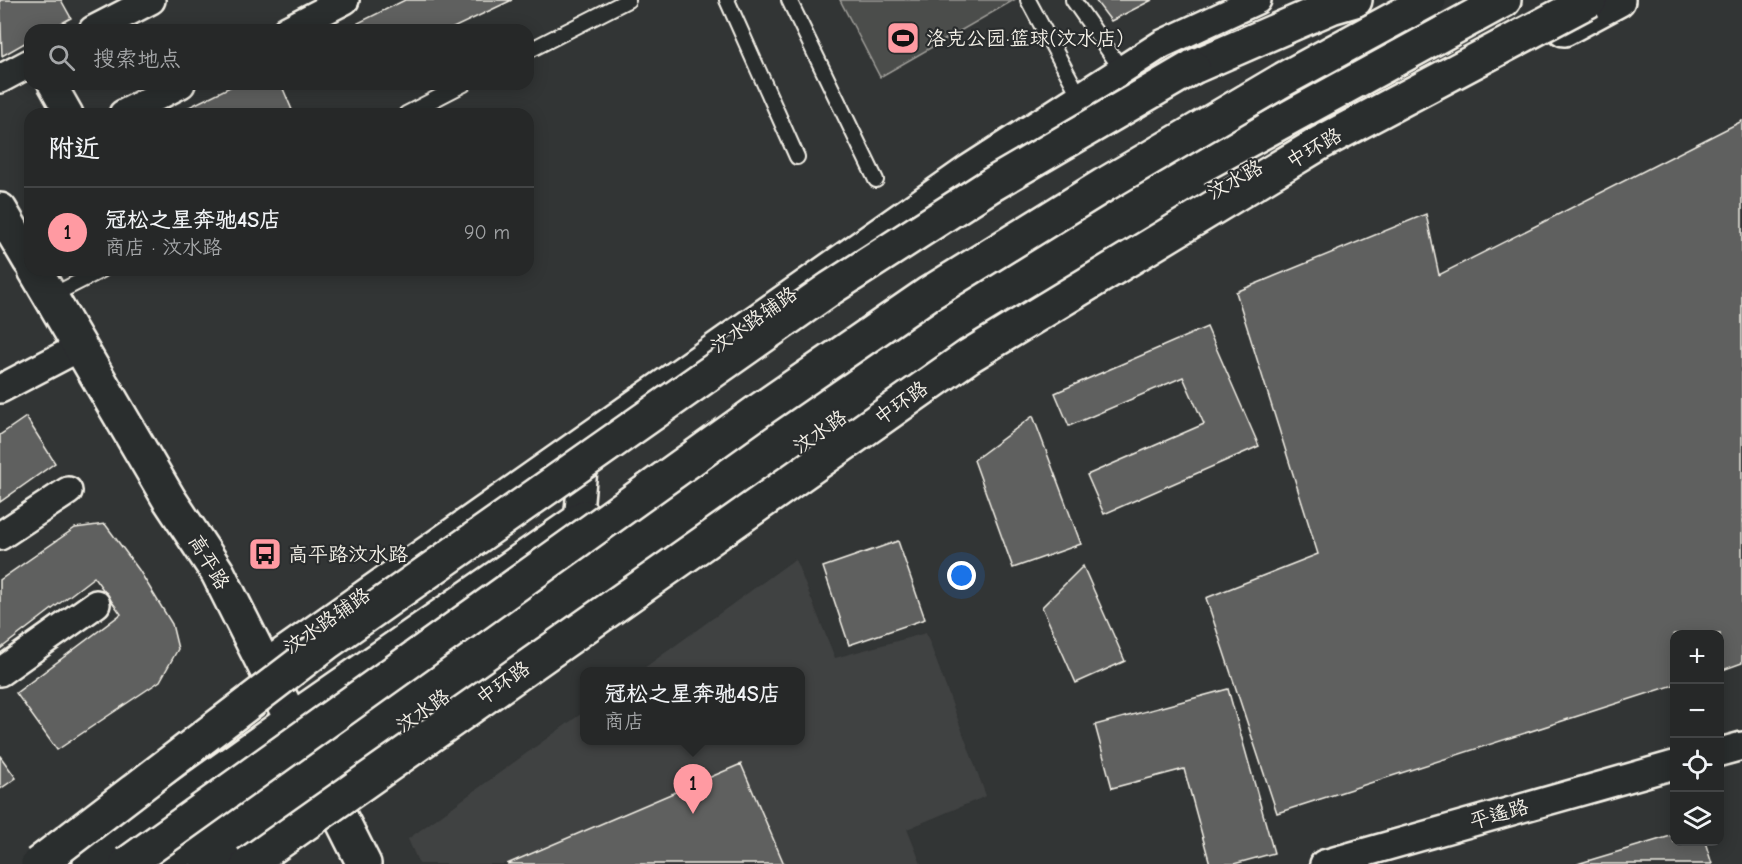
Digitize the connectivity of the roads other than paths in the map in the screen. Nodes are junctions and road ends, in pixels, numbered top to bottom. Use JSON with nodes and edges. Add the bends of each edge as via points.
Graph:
{"nodes":[{"id":1,"x":151,"y":0,"type":"edge"},
{"id":2,"x":345,"y":0,"type":"edge"},
{"id":3,"x":628,"y":0,"type":"edge"},
{"id":4,"x":726,"y":0,"type":"edge"},
{"id":5,"x":789,"y":0,"type":"edge"},
{"id":6,"x":1028,"y":0,"type":"edge"},
{"id":7,"x":1073,"y":0,"type":"edge"},
{"id":8,"x":1257,"y":0,"type":"edge"},
{"id":9,"x":1355,"y":0,"type":"edge"},
{"id":10,"x":1401,"y":0,"type":"edge"},
{"id":11,"x":1429,"y":0,"type":"edge"},
{"id":12,"x":1504,"y":0,"type":"edge"},
{"id":13,"x":1561,"y":0,"type":"edge"},
{"id":14,"x":1590,"y":0,"type":"edge"},
{"id":15,"x":1618,"y":0,"type":"edge"},
{"id":16,"x":105,"y":24,"type":"edge"},
{"id":17,"x":299,"y":24,"type":"edge"},
{"id":18,"x":1338,"y":33,"type":"junction"},
{"id":19,"x":534,"y":48,"type":"edge"},
{"id":20,"x":24,"y":66,"type":"edge"},
{"id":21,"x":1122,"y":70,"type":"junction"},
{"id":22,"x":0,"y":79,"type":"edge"},
{"id":23,"x":55,"y":90,"type":"edge"},
{"id":24,"x":170,"y":90,"type":"edge"},
{"id":25,"x":452,"y":90,"type":"edge"},
{"id":26,"x":1080,"y":97,"type":"junction"},
{"id":27,"x":66,"y":108,"type":"edge"},
{"id":28,"x":135,"y":108,"type":"edge"},
{"id":29,"x":418,"y":108,"type":"edge"},
{"id":30,"x":1268,"y":129,"type":"junction"},
{"id":31,"x":797,"y":157,"type":"dead end"},
{"id":32,"x":876,"y":180,"type":"dead end"},
{"id":33,"x":0,"y":210,"type":"edge"},
{"id":34,"x":24,"y":251,"type":"edge"},
{"id":35,"x":75,"y":276,"type":"edge"},
{"id":36,"x":43,"y":283,"type":"edge"},
{"id":37,"x":80,"y":347,"type":"junction"},
{"id":38,"x":0,"y":389,"type":"edge"},
{"id":39,"x":586,"y":438,"type":"junction"},
{"id":40,"x":752,"y":447,"type":"junction"},
{"id":41,"x":641,"y":477,"type":"junction"},
{"id":42,"x":68,"y":491,"type":"dead end"},
{"id":43,"x":578,"y":521,"type":"junction"},
{"id":44,"x":0,"y":536,"type":"edge"},
{"id":45,"x":96,"y":604,"type":"dead end"},
{"id":46,"x":265,"y":664,"type":"junction"},
{"id":47,"x":0,"y":672,"type":"edge"},
{"id":48,"x":292,"y":719,"type":"junction"},
{"id":49,"x":1742,"y":746,"type":"edge"},
{"id":50,"x":1724,"y":751,"type":"edge"},
{"id":51,"x":1670,"y":766,"type":"edge"},
{"id":52,"x":318,"y":769,"type":"junction"},
{"id":53,"x":341,"y":814,"type":"junction"},
{"id":54,"x":38,"y":864,"type":"edge"},
{"id":55,"x":90,"y":864,"type":"edge"},
{"id":56,"x":128,"y":864,"type":"edge"},
{"id":57,"x":162,"y":864,"type":"edge"},
{"id":58,"x":207,"y":864,"type":"edge"},
{"id":59,"x":248,"y":864,"type":"edge"},
{"id":60,"x":274,"y":864,"type":"edge"},
{"id":61,"x":364,"y":864,"type":"edge"},
{"id":62,"x":1324,"y":864,"type":"edge"}],
"edges":[{"from":1,"to":16,"type":"street"},
{"from":2,"to":17,"type":"street"},
{"from":3,"to":19,"type":"lane"},
{"from":4,"to":31,"type":"lane"},
{"from":5,"to":32,"type":"lane"},
{"from":6,"to":26,"type":"lane"},
{"from":7,"to":21,"type":"lane"},
{"from":8,"to":21,"type":"street","name":"汶水路辅路","via":[[1161,44]]},
{"from":9,"to":54,"type":"main road","bridge":true,"via":[[1193,67],[991,184],[822,294],[328,642]]},
{"from":10,"to":18,"type":"main road"},
{"from":11,"to":56,"type":"main road","bridge":true,"via":[[1284,79],[928,294],[757,411]]},
{"from":12,"to":30,"type":"main road","name":"汶水路"},
{"from":13,"to":52,"type":"main road","name":"汶水路","via":[[981,319]]},
{"from":14,"to":59,"type":"main road","name":"中环路","bridge":true,"via":[[1320,143],[969,356]]},
{"from":15,"to":53,"type":"main road","name":"汶水路","via":[[1325,157],[977,369]]},
{"from":18,"to":30,"type":"main road"},
{"from":18,"to":41,"type":"main road","via":[[1276,65],[1097,172],[921,283]]},
{"from":20,"to":22,"type":"street"},
{"from":21,"to":26,"type":"street","name":"汶水路辅路"},
{"from":23,"to":27,"type":"street"},
{"from":24,"to":28,"type":"street"},
{"from":25,"to":29,"type":"lane"},
{"from":26,"to":39,"type":"street","name":"汶水路辅路","via":[[968,169]]},
{"from":30,"to":40,"type":"main road","name":"汶水路","via":[[979,287]]},
{"from":33,"to":34,"type":"main road"},
{"from":35,"to":36,"type":"lane"},
{"from":36,"to":37,"type":"main road","name":"高平路"},
{"from":37,"to":38,"type":"street"},
{"from":37,"to":46,"type":"main road","name":"高平路","via":[[169,499],[218,573]]},
{"from":39,"to":43,"type":"street"},
{"from":39,"to":46,"type":"street","name":"汶水路辅路"},
{"from":40,"to":41,"type":"main road"},
{"from":40,"to":52,"type":"main road","name":"汶水路"},
{"from":41,"to":43,"type":"main road"},
{"from":42,"to":44,"type":"street"},
{"from":43,"to":48,"type":"main road"},
{"from":45,"to":47,"type":"street"},
{"from":46,"to":48,"type":"main road","name":"高平路"},
{"from":48,"to":52,"type":"main road","name":"高平路"},
{"from":48,"to":55,"type":"main road"},
{"from":49,"to":50,"type":"street"},
{"from":51,"to":62,"type":"street","name":"平遥路"},
{"from":52,"to":53,"type":"main road","name":"高平路"},
{"from":52,"to":57,"type":"main road","name":"汶水路"},
{"from":52,"to":58,"type":"main road","name":"汶水路"},
{"from":53,"to":60,"type":"main road","name":"汶水路"},
{"from":53,"to":61,"type":"main road","name":"高平路"}]}
